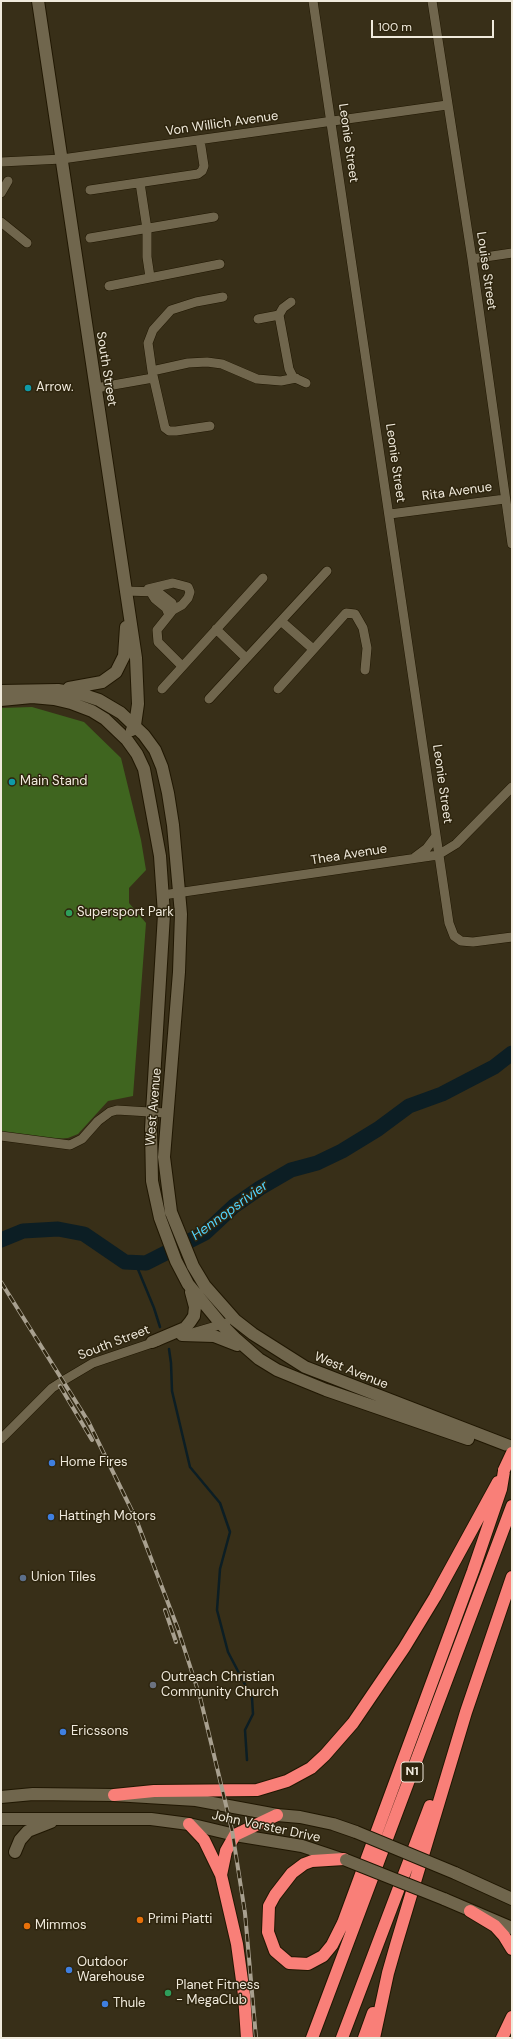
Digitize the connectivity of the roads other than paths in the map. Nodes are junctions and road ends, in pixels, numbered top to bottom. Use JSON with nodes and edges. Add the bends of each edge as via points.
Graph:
{"nodes":[{"id":1,"x":38,"y":1,"type":"edge"},
{"id":2,"x":313,"y":1,"type":"edge"},
{"id":3,"x":432,"y":1,"type":"edge"},
{"id":4,"x":447,"y":105,"type":"junction"},
{"id":5,"x":331,"y":122,"type":"junction"},
{"id":6,"x":200,"y":140,"type":"junction"},
{"id":7,"x":62,"y":159,"type":"junction"},
{"id":8,"x":1,"y":162,"type":"edge"},
{"id":9,"x":8,"y":181,"type":"dead end"},
{"id":10,"x":140,"y":183,"type":"junction"},
{"id":11,"x":90,"y":190,"type":"dead end"},
{"id":12,"x":1,"y":193,"type":"edge"},
{"id":13,"x":214,"y":217,"type":"dead end"},
{"id":14,"x":1,"y":222,"type":"edge"},
{"id":15,"x":147,"y":229,"type":"junction"},
{"id":16,"x":90,"y":238,"type":"dead end"},
{"id":17,"x":27,"y":243,"type":"dead end"},
{"id":18,"x":512,"y":253,"type":"edge"},
{"id":19,"x":472,"y":259,"type":"junction"},
{"id":20,"x":220,"y":264,"type":"dead end"},
{"id":21,"x":150,"y":277,"type":"junction"},
{"id":22,"x":109,"y":286,"type":"dead end"},
{"id":23,"x":223,"y":297,"type":"dead end"},
{"id":24,"x":291,"y":302,"type":"dead end"},
{"id":25,"x":279,"y":315,"type":"junction"},
{"id":26,"x":258,"y":319,"type":"dead end"},
{"id":27,"x":152,"y":374,"type":"junction"},
{"id":28,"x":296,"y":378,"type":"junction"},
{"id":29,"x":306,"y":383,"type":"dead end"},
{"id":30,"x":96,"y":388,"type":"junction"},
{"id":31,"x":210,"y":426,"type":"dead end"},
{"id":32,"x":505,"y":499,"type":"junction"},
{"id":33,"x":390,"y":514,"type":"junction"},
{"id":34,"x":512,"y":544,"type":"edge"},
{"id":35,"x":327,"y":572,"type":"dead end"},
{"id":36,"x":263,"y":578,"type":"dead end"},
{"id":37,"x":125,"y":591,"type":"junction"},
{"id":38,"x":146,"y":591,"type":"junction"},
{"id":39,"x":128,"y":606,"type":"junction"},
{"id":40,"x":171,"y":612,"type":"junction"},
{"id":41,"x":281,"y":621,"type":"junction"},
{"id":42,"x":216,"y":629,"type":"junction"},
{"id":43,"x":313,"y":649,"type":"junction"},
{"id":44,"x":246,"y":658,"type":"junction"},
{"id":45,"x":182,"y":666,"type":"junction"},
{"id":46,"x":365,"y":670,"type":"dead end"},
{"id":47,"x":162,"y":688,"type":"dead end"},
{"id":48,"x":278,"y":689,"type":"dead end"},
{"id":49,"x":58,"y":690,"type":"junction"},
{"id":50,"x":1,"y":691,"type":"edge"},
{"id":51,"x":209,"y":699,"type":"dead end"},
{"id":52,"x":1,"y":700,"type":"edge"},
{"id":53,"x":135,"y":725,"type":"junction"},
{"id":54,"x":127,"y":740,"type":"junction"},
{"id":55,"x":512,"y":787,"type":"edge"},
{"id":56,"x":436,"y":836,"type":"junction"},
{"id":57,"x":438,"y":855,"type":"junction"},
{"id":58,"x":414,"y":858,"type":"junction"},
{"id":59,"x":180,"y":893,"type":"junction"},
{"id":60,"x":163,"y":895,"type":"junction"},
{"id":61,"x":512,"y":936,"type":"edge"},
{"id":62,"x":152,"y":1112,"type":"junction"},
{"id":63,"x":166,"y":1113,"type":"junction"},
{"id":64,"x":1,"y":1136,"type":"edge"},
{"id":65,"x":188,"y":1284,"type":"junction"},
{"id":66,"x":235,"y":1320,"type":"junction"},
{"id":67,"x":221,"y":1324,"type":"junction"},
{"id":68,"x":182,"y":1335,"type":"junction"},
{"id":69,"x":152,"y":1342,"type":"junction"},
{"id":70,"x":248,"y":1350,"type":"junction"},
{"id":71,"x":1,"y":1439,"type":"edge"},
{"id":72,"x":512,"y":1448,"type":"edge"},
{"id":73,"x":512,"y":1454,"type":"edge"},
{"id":74,"x":504,"y":1471,"type":"junction"},
{"id":75,"x":512,"y":1506,"type":"edge"},
{"id":76,"x":512,"y":1577,"type":"edge"},
{"id":77,"x":466,"y":1712,"type":"junction"},
{"id":78,"x":114,"y":1795,"type":"junction"},
{"id":79,"x":1,"y":1797,"type":"edge"},
{"id":80,"x":277,"y":1815,"type":"junction"},
{"id":81,"x":1,"y":1819,"type":"edge"},
{"id":82,"x":62,"y":1819,"type":"junction"},
{"id":83,"x":189,"y":1824,"type":"junction"},
{"id":84,"x":235,"y":1835,"type":"junction"},
{"id":85,"x":15,"y":1852,"type":"dead end"},
{"id":86,"x":345,"y":1860,"type":"junction"},
{"id":87,"x":221,"y":1875,"type":"junction"},
{"id":88,"x":512,"y":1899,"type":"edge"},
{"id":89,"x":470,"y":1911,"type":"junction"},
{"id":90,"x":512,"y":1928,"type":"edge"},
{"id":91,"x":512,"y":1949,"type":"edge"},
{"id":92,"x":388,"y":1973,"type":"junction"},
{"id":93,"x":512,"y":2017,"type":"edge"},
{"id":94,"x":247,"y":2038,"type":"edge"},
{"id":95,"x":312,"y":2038,"type":"edge"},
{"id":96,"x":342,"y":2038,"type":"edge"},
{"id":97,"x":364,"y":2038,"type":"edge"},
{"id":98,"x":374,"y":2038,"type":"edge"},
{"id":99,"x":502,"y":2038,"type":"edge"}],
"edges":[{"from":1,"to":7,"type":"street","name":"South Street"},
{"from":2,"to":5,"type":"street","name":"Leonie Street"},
{"from":3,"to":4,"type":"street","name":"Louise Street"},
{"from":4,"to":5,"type":"street","name":"Von Willich Avenue"},
{"from":4,"to":19,"type":"street","name":"Louise Street"},
{"from":5,"to":6,"type":"street","name":"Von Willich Avenue"},
{"from":5,"to":33,"type":"street","name":"Leonie Street"},
{"from":6,"to":7,"type":"street","name":"Von Willich Avenue"},
{"from":6,"to":10,"type":"street","via":[[204,166],[200,173]]},
{"from":7,"to":8,"type":"street","name":"Von Willich Avenue"},
{"from":7,"to":30,"type":"street","name":"South Street"},
{"from":9,"to":12,"type":"street"},
{"from":10,"to":11,"type":"street"},
{"from":10,"to":15,"type":"street"},
{"from":13,"to":15,"type":"street"},
{"from":14,"to":17,"type":"street"},
{"from":15,"to":16,"type":"street"},
{"from":15,"to":21,"type":"street"},
{"from":18,"to":19,"type":"street"},
{"from":19,"to":32,"type":"street","name":"Louise Street"},
{"from":20,"to":21,"type":"street"},
{"from":21,"to":22,"type":"street"},
{"from":23,"to":27,"type":"street","via":[[186,304],[166,315],[149,336]]},
{"from":24,"to":25,"type":"street"},
{"from":25,"to":26,"type":"street"},
{"from":25,"to":28,"type":"street","via":[[289,369]]},
{"from":27,"to":28,"type":"street","via":[[188,363],[207,362],[222,364],[257,379],[281,381]]},
{"from":27,"to":30,"type":"street"},
{"from":27,"to":31,"type":"street","via":[[162,425],[167,430]]},
{"from":28,"to":29,"type":"street"},
{"from":30,"to":37,"type":"street","name":"South Street"},
{"from":32,"to":33,"type":"street","name":"Rita Avenue"},
{"from":32,"to":34,"type":"street","name":"Louise Street"},
{"from":33,"to":56,"type":"street","name":"Leonie Street"},
{"from":35,"to":41,"type":"street"},
{"from":36,"to":42,"type":"street"},
{"from":37,"to":38,"type":"street"},
{"from":37,"to":39,"type":"street","name":"South Street"},
{"from":38,"to":40,"type":"street"},
{"from":38,"to":40,"type":"street","via":[[173,583],[184,585],[190,592],[188,598]]},
{"from":39,"to":49,"type":"street","via":[[124,656],[116,672],[98,683]]},
{"from":39,"to":53,"type":"street","name":"South Street","via":[[138,686]]},
{"from":40,"to":45,"type":"street","via":[[157,630],[158,644]]},
{"from":41,"to":43,"type":"street"},
{"from":41,"to":44,"type":"street"},
{"from":42,"to":44,"type":"street"},
{"from":42,"to":45,"type":"street"},
{"from":43,"to":46,"type":"street","via":[[346,613],[355,614],[366,636]]},
{"from":43,"to":48,"type":"street"},
{"from":44,"to":51,"type":"street"},
{"from":45,"to":47,"type":"street"},
{"from":49,"to":50,"type":"street","name":"West Avenue"},
{"from":49,"to":53,"type":"street","name":"West Avenue","via":[[99,700]]},
{"from":52,"to":54,"type":"street","name":"West Avenue","via":[[42,698],[71,702],[105,719]]},
{"from":53,"to":54,"type":"street","name":"South Street"},
{"from":53,"to":59,"type":"street","name":"West Avenue","via":[[153,746],[165,776]]},
{"from":54,"to":60,"type":"street","name":"West Avenue","via":[[141,761],[147,779],[160,856]]},
{"from":55,"to":57,"type":"street","name":"Thea Avenue","via":[[456,844]]},
{"from":56,"to":57,"type":"street","name":"Leonie Street"},
{"from":56,"to":58,"type":"street","via":[[427,848]]},
{"from":57,"to":58,"type":"street","name":"Thea Avenue"},
{"from":57,"to":61,"type":"street","name":"Leonie Street","via":[[451,929],[458,939],[465,942]]},
{"from":58,"to":59,"type":"street","name":"Thea Avenue"},
{"from":59,"to":60,"type":"street","name":"Thea Avenue"},
{"from":59,"to":63,"type":"street","name":"West Avenue","via":[[180,972]]},
{"from":60,"to":62,"type":"street","name":"West Avenue","via":[[163,951]]},
{"from":62,"to":63,"type":"street"},
{"from":62,"to":64,"type":"street","via":[[110,1112],[78,1142],[70,1145]]},
{"from":62,"to":65,"type":"street","name":"West Avenue","via":[[152,1181],[160,1218]]},
{"from":63,"to":66,"type":"street","name":"West Avenue","via":[[164,1157],[172,1212],[193,1266],[211,1294]]},
{"from":65,"to":67,"type":"street","name":"West Avenue"},
{"from":65,"to":69,"type":"street","via":[[195,1307],[194,1316],[185,1328]]},
{"from":66,"to":67,"type":"street","name":"South Street"},
{"from":66,"to":72,"type":"street","name":"West Avenue","via":[[260,1340],[305,1367]]},
{"from":67,"to":68,"type":"street","name":"South Street"},
{"from":67,"to":70,"type":"street","name":"West Avenue"},
{"from":68,"to":69,"type":"street","name":"South Street"},
{"from":68,"to":70,"type":"street","via":[[214,1336]]},
{"from":69,"to":71,"type":"street","name":"South Street","via":[[93,1363],[66,1379],[52,1388]]},
{"from":70,"to":73,"type":"street","name":"West Avenue","via":[[277,1370],[297,1379]]},
{"from":73,"to":74,"type":"highway","bridge":true},
{"from":74,"to":78,"type":"highway","via":[[404,1648],[352,1723],[310,1768],[287,1781],[257,1790],[154,1791]]},
{"from":74,"to":86,"type":"highway","via":[[501,1489],[473,1571],[340,1929],[323,1956],[308,1964],[289,1963],[274,1951],[268,1932],[269,1906],[274,1895],[292,1873],[304,1864],[312,1861]]},
{"from":75,"to":95,"type":"highway","number":"N1"},
{"from":76,"to":77,"type":"highway","number":"N1"},
{"from":77,"to":92,"type":"highway"},
{"from":77,"to":96,"type":"highway","number":"N1"},
{"from":78,"to":79,"type":"street","name":"John Vorster Drive","via":[[33,1794]]},
{"from":78,"to":80,"type":"street","name":"John Vorster Drive","via":[[196,1800]]},
{"from":80,"to":84,"type":"highway"},
{"from":80,"to":88,"type":"street","name":"John Vorster Drive","bridge":true,"via":[[333,1824],[356,1832]]},
{"from":81,"to":82,"type":"street","name":"John Vorster Drive"},
{"from":82,"to":83,"type":"street","name":"John Vorster Drive","via":[[151,1819]]},
{"from":82,"to":85,"type":"street","via":[[28,1831],[20,1840]]},
{"from":83,"to":84,"type":"street","name":"John Vorster Drive"},
{"from":83,"to":87,"type":"highway","via":[[204,1840]]},
{"from":84,"to":86,"type":"street","name":"John Vorster Drive","via":[[302,1846]]},
{"from":84,"to":87,"type":"highway","via":[[226,1851]]},
{"from":86,"to":89,"type":"street","name":"John Vorster Drive","bridge":true},
{"from":87,"to":94,"type":"highway","via":[[237,1944]]},
{"from":89,"to":90,"type":"street","name":"John Vorster Drive"},
{"from":89,"to":91,"type":"highway","via":[[495,1926]]},
{"from":92,"to":97,"type":"highway"},
{"from":92,"to":98,"type":"highway"},
{"from":93,"to":99,"type":"highway"}]}
